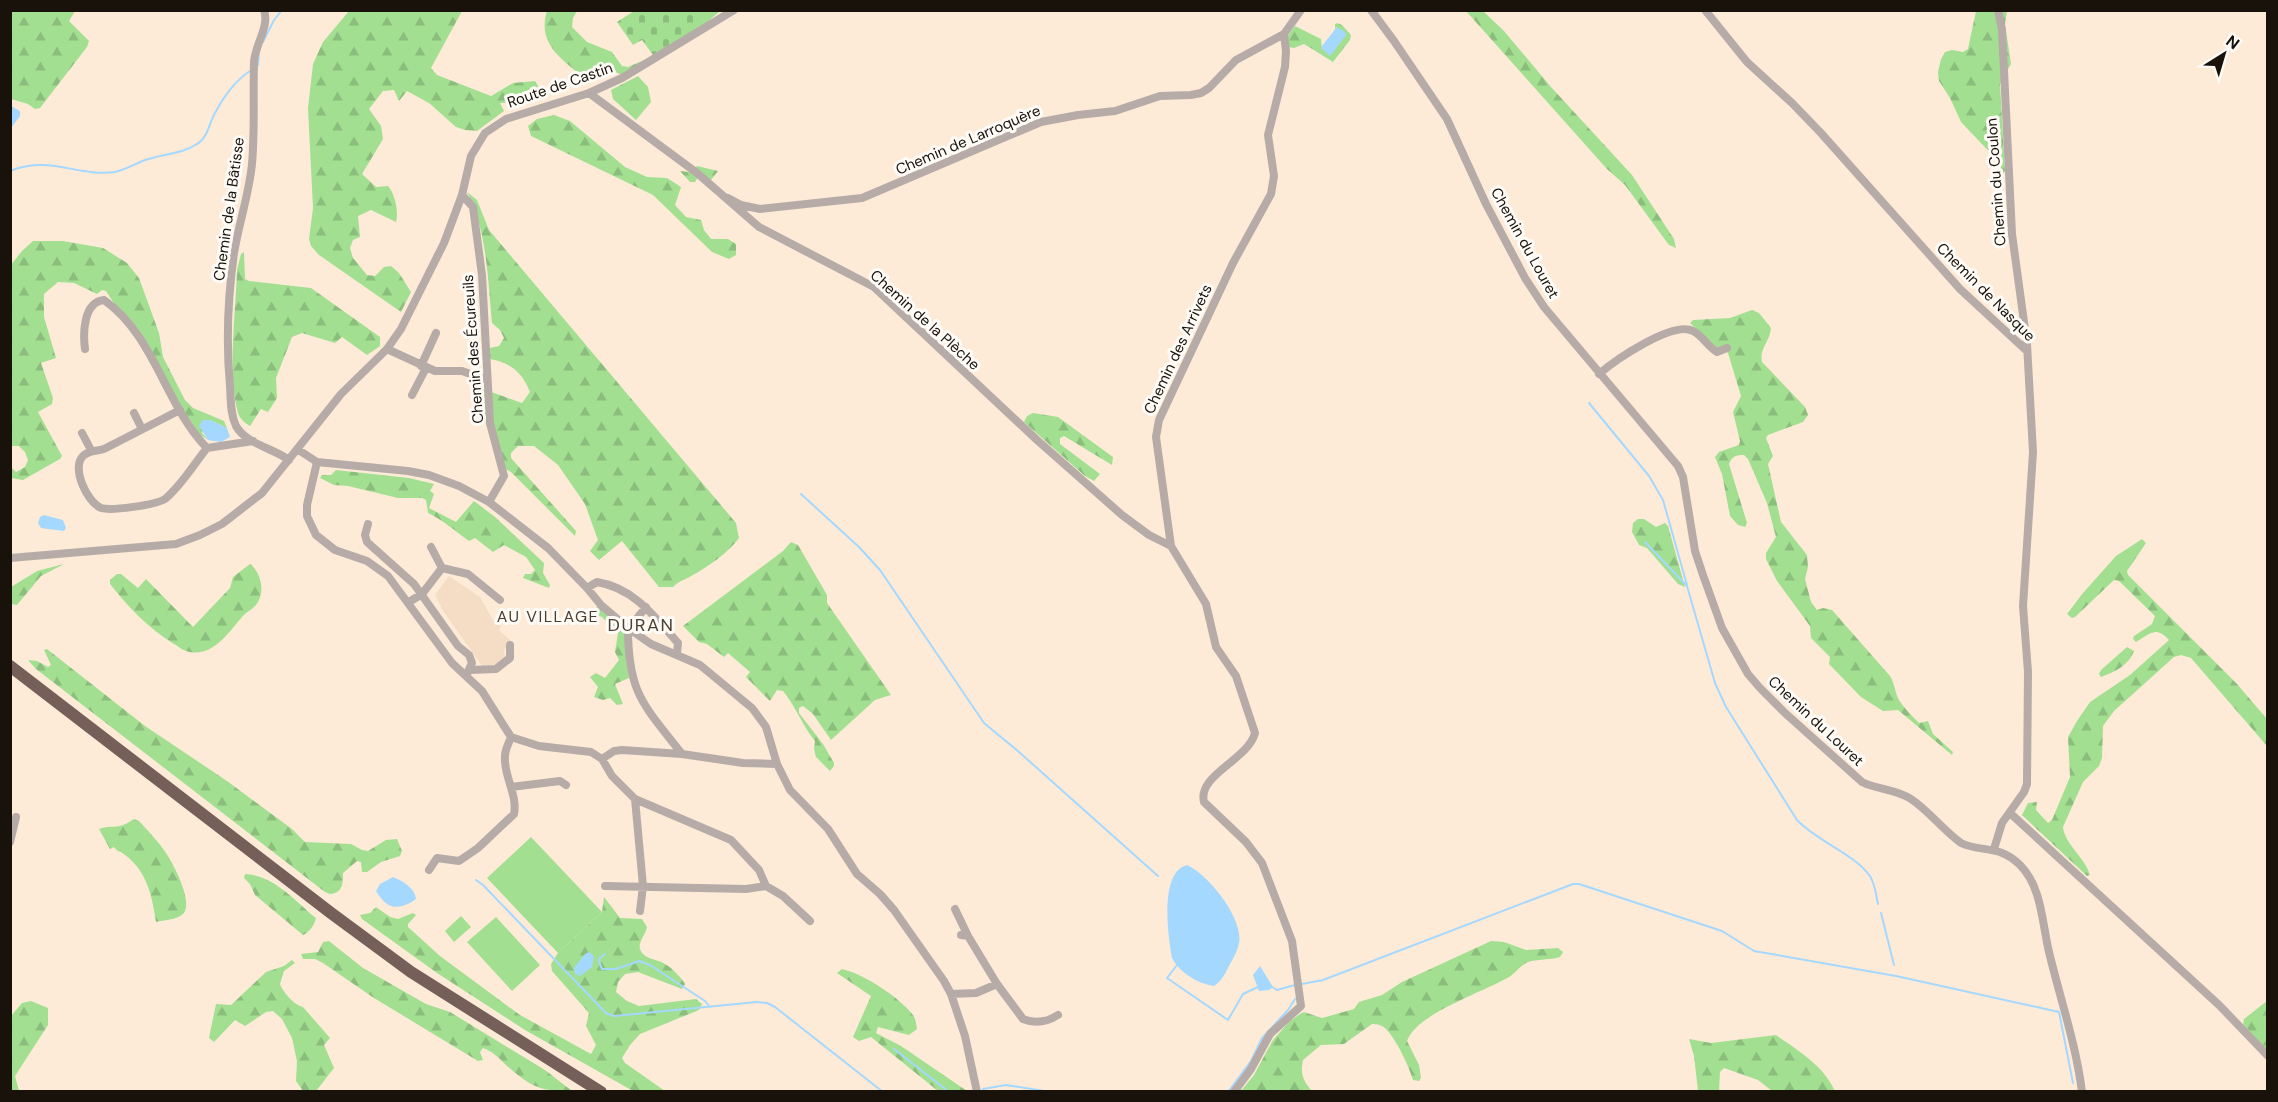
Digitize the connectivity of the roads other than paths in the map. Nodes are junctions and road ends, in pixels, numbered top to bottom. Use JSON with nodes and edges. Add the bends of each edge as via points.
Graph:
{"nodes":[{"id":1,"x":734,"y":10,"type":"edge"},
{"id":2,"x":1301,"y":10,"type":"edge"},
{"id":3,"x":1371,"y":10,"type":"edge"},
{"id":4,"x":1705,"y":10,"type":"edge"},
{"id":5,"x":1998,"y":10,"type":"edge"},
{"id":6,"x":265,"y":13,"type":"edge"},
{"id":7,"x":1284,"y":34,"type":"junction"},
{"id":8,"x":589,"y":93,"type":"junction"},
{"id":9,"x":718,"y":193,"type":"junction"},
{"id":10,"x":462,"y":195,"type":"junction"},
{"id":11,"x":436,"y":333,"type":"dead end"},
{"id":12,"x":1727,"y":348,"type":"dead end"},
{"id":13,"x":85,"y":349,"type":"dead end"},
{"id":14,"x":387,"y":349,"type":"junction"},
{"id":15,"x":2027,"y":351,"type":"junction"},
{"id":16,"x":423,"y":367,"type":"junction"},
{"id":17,"x":1599,"y":374,"type":"junction"},
{"id":18,"x":487,"y":380,"type":"junction"},
{"id":19,"x":412,"y":394,"type":"dead end"},
{"id":20,"x":180,"y":410,"type":"junction"},
{"id":21,"x":134,"y":413,"type":"dead end"},
{"id":22,"x":142,"y":429,"type":"junction"},
{"id":23,"x":82,"y":433,"type":"dead end"},
{"id":24,"x":253,"y":441,"type":"junction"},
{"id":25,"x":207,"y":448,"type":"junction"},
{"id":26,"x":297,"y":449,"type":"junction"},
{"id":27,"x":91,"y":450,"type":"junction"},
{"id":28,"x":289,"y":460,"type":"junction"},
{"id":29,"x":317,"y":462,"type":"junction"},
{"id":30,"x":489,"y":502,"type":"junction"},
{"id":31,"x":368,"y":524,"type":"dead end"},
{"id":32,"x":1171,"y":546,"type":"junction"},
{"id":33,"x":431,"y":547,"type":"dead end"},
{"id":34,"x":10,"y":558,"type":"edge"},
{"id":35,"x":442,"y":568,"type":"junction"},
{"id":36,"x":587,"y":588,"type":"junction"},
{"id":37,"x":422,"y":594,"type":"junction"},
{"id":38,"x":500,"y":600,"type":"dead end"},
{"id":39,"x":409,"y":602,"type":"junction"},
{"id":40,"x":646,"y":607,"type":"junction"},
{"id":41,"x":638,"y":617,"type":"dead end"},
{"id":42,"x":628,"y":628,"type":"junction"},
{"id":43,"x":510,"y":645,"type":"dead end"},
{"id":44,"x":677,"y":654,"type":"junction"},
{"id":45,"x":10,"y":666,"type":"edge"},
{"id":46,"x":468,"y":673,"type":"junction"},
{"id":47,"x":511,"y":737,"type":"junction"},
{"id":48,"x":682,"y":753,"type":"junction"},
{"id":49,"x":602,"y":759,"type":"junction"},
{"id":50,"x":777,"y":764,"type":"junction"},
{"id":51,"x":566,"y":785,"type":"dead end"},
{"id":52,"x":511,"y":787,"type":"junction"},
{"id":53,"x":635,"y":799,"type":"junction"},
{"id":54,"x":2010,"y":813,"type":"junction"},
{"id":55,"x":16,"y":817,"type":"dead end"},
{"id":56,"x":10,"y":842,"type":"edge"},
{"id":57,"x":1994,"y":849,"type":"junction"},
{"id":58,"x":429,"y":870,"type":"dead end"},
{"id":59,"x":605,"y":886,"type":"dead end"},
{"id":60,"x":643,"y":886,"type":"junction"},
{"id":61,"x":766,"y":886,"type":"junction"},
{"id":62,"x":955,"y":909,"type":"dead end"},
{"id":63,"x":640,"y":910,"type":"dead end"},
{"id":64,"x":810,"y":921,"type":"dead end"},
{"id":65,"x":997,"y":984,"type":"junction"},
{"id":66,"x":951,"y":994,"type":"junction"},
{"id":67,"x":1058,"y":1015,"type":"dead end"},
{"id":68,"x":2268,"y":1056,"type":"edge"},
{"id":69,"x":601,"y":1092,"type":"edge"},
{"id":70,"x":976,"y":1092,"type":"edge"},
{"id":71,"x":1234,"y":1092,"type":"edge"},
{"id":72,"x":2082,"y":1092,"type":"edge"}],
"edges":[{"from":1,"to":8,"type":"street","name":"Route de Castin","via":[[651,62]]},
{"from":2,"to":7,"type":"street"},
{"from":3,"to":17,"type":"street","name":"Chemin du Louret","via":[[1447,119],[1525,278]]},
{"from":4,"to":15,"type":"street","name":"Chemin de Nasque","via":[[1747,62],[1813,125],[1960,290]]},
{"from":5,"to":15,"type":"street","name":"Chemin du Coulon","via":[[2012,234]]},
{"from":6,"to":24,"type":"street","name":"Chemin de la Bâtisse","via":[[254,60],[252,162],[234,253],[230,299],[232,416],[239,431]]},
{"from":7,"to":9,"type":"street","name":"Chemin de Larroquère","via":[[1236,60],[1200,93],[1160,96],[1114,111],[1041,122],[862,198],[760,209],[741,205]]},
{"from":7,"to":32,"type":"street","name":"Chemin des Arrivets","via":[[1285,67],[1269,135],[1274,176],[1271,194],[1233,263],[1157,428]]},
{"from":8,"to":9,"type":"street","name":"Chemin de la Plèche","via":[[697,172]]},
{"from":8,"to":10,"type":"street","name":"Route de Castin","via":[[518,114],[495,125],[471,156]]},
{"from":9,"to":32,"type":"street","name":"Chemin de la Plèche","via":[[767,232],[874,287],[1122,515]]},
{"from":10,"to":14,"type":"street","name":"Route de Castin","via":[[444,243]]},
{"from":10,"to":18,"type":"street","name":"Chemin des Écureuils","via":[[473,207],[482,275]]},
{"from":11,"to":16,"type":"street"},
{"from":12,"to":17,"type":"street","via":[[1717,352],[1694,331],[1681,329],[1635,348]]},
{"from":13,"to":20,"type":"street","via":[[86,318],[94,304],[104,300],[140,339]]},
{"from":14,"to":16,"type":"street"},
{"from":14,"to":26,"type":"street","name":"Route de Castin","via":[[341,394]]},
{"from":15,"to":54,"type":"street","name":"Chemin de Nasque","via":[[2033,452],[2023,606],[2028,763],[2025,792]]},
{"from":16,"to":18,"type":"street","via":[[442,372],[462,371]]},
{"from":16,"to":19,"type":"street"},
{"from":17,"to":57,"type":"street","name":"Chemin du Louret","via":[[1678,466],[1695,551],[1722,628],[1748,674],[1862,782],[1911,799],[1961,843]]},
{"from":18,"to":30,"type":"street","name":"Chemin des Écureuils","via":[[490,423],[504,476]]},
{"from":20,"to":22,"type":"street"},
{"from":20,"to":25,"type":"street","via":[[189,428]]},
{"from":21,"to":22,"type":"street"},
{"from":22,"to":27,"type":"street","via":[[104,449]]},
{"from":23,"to":27,"type":"street"},
{"from":24,"to":25,"type":"street"},
{"from":24,"to":28,"type":"street"},
{"from":25,"to":27,"type":"street","via":[[164,500],[105,509],[91,500],[77,471],[80,460]]},
{"from":26,"to":28,"type":"street","name":"Route de Castin"},
{"from":26,"to":29,"type":"street"},
{"from":28,"to":34,"type":"street","name":"Route de Castin","via":[[248,505],[222,524],[189,539],[163,546]]},
{"from":29,"to":30,"type":"street","via":[[429,475]]},
{"from":29,"to":39,"type":"street","via":[[307,505],[310,526],[335,550],[378,567]]},
{"from":30,"to":36,"type":"street","via":[[534,536]]},
{"from":31,"to":37,"type":"street","via":[[367,542],[400,569]]},
{"from":32,"to":71,"type":"street","name":"Chemin des Arrivets","via":[[1206,604],[1216,647],[1236,676],[1255,733],[1249,747],[1208,784],[1204,802],[1262,863],[1292,941],[1301,1006],[1270,1034]]},
{"from":33,"to":35,"type":"street"},
{"from":35,"to":37,"type":"street"},
{"from":35,"to":38,"type":"street","via":[[468,574]]},
{"from":36,"to":40,"type":"street","via":[[594,583],[607,584],[624,590]]},
{"from":36,"to":42,"type":"street"},
{"from":37,"to":39,"type":"street"},
{"from":37,"to":46,"type":"street","via":[[458,646],[469,655],[472,663]]},
{"from":39,"to":46,"type":"street","via":[[445,653]]},
{"from":40,"to":41,"type":"street"},
{"from":40,"to":44,"type":"street","via":[[678,643]]},
{"from":42,"to":44,"type":"street","via":[[651,644]]},
{"from":42,"to":48,"type":"street","via":[[628,656],[640,699]]},
{"from":43,"to":46,"type":"street","via":[[510,658],[499,667]]},
{"from":44,"to":50,"type":"street","via":[[713,674],[752,708],[766,727]]},
{"from":45,"to":69,"type":"highway","via":[[411,972]]},
{"from":46,"to":47,"type":"street"},
{"from":47,"to":49,"type":"street","via":[[539,746],[591,752]]},
{"from":47,"to":52,"type":"street","via":[[505,756]]},
{"from":48,"to":49,"type":"street","via":[[622,750]]},
{"from":48,"to":50,"type":"street"},
{"from":49,"to":53,"type":"street","via":[[608,772]]},
{"from":50,"to":66,"type":"street","via":[[790,790],[828,829],[857,874],[894,910]]},
{"from":51,"to":52,"type":"street","via":[[560,781]]},
{"from":52,"to":58,"type":"street","via":[[513,816],[459,861],[438,858]]},
{"from":53,"to":60,"type":"street"},
{"from":53,"to":61,"type":"street","via":[[731,840],[759,870]]},
{"from":54,"to":57,"type":"street","name":"Chemin de Nasque","via":[[1997,834]]},
{"from":54,"to":68,"type":"street","via":[[2219,1005]]},
{"from":55,"to":56,"type":"street"},
{"from":57,"to":72,"type":"street","name":"Chemin du Louret","via":[[2019,864],[2034,885]]},
{"from":59,"to":60,"type":"street"},
{"from":60,"to":61,"type":"street"},
{"from":60,"to":63,"type":"street"},
{"from":61,"to":64,"type":"street"},
{"from":62,"to":65,"type":"street","via":[[964,936]]},
{"from":65,"to":66,"type":"street","via":[[976,993]]},
{"from":65,"to":67,"type":"street","via":[[1023,1019],[1040,1022]]},
{"from":66,"to":70,"type":"street","via":[[967,1044]]}]}
